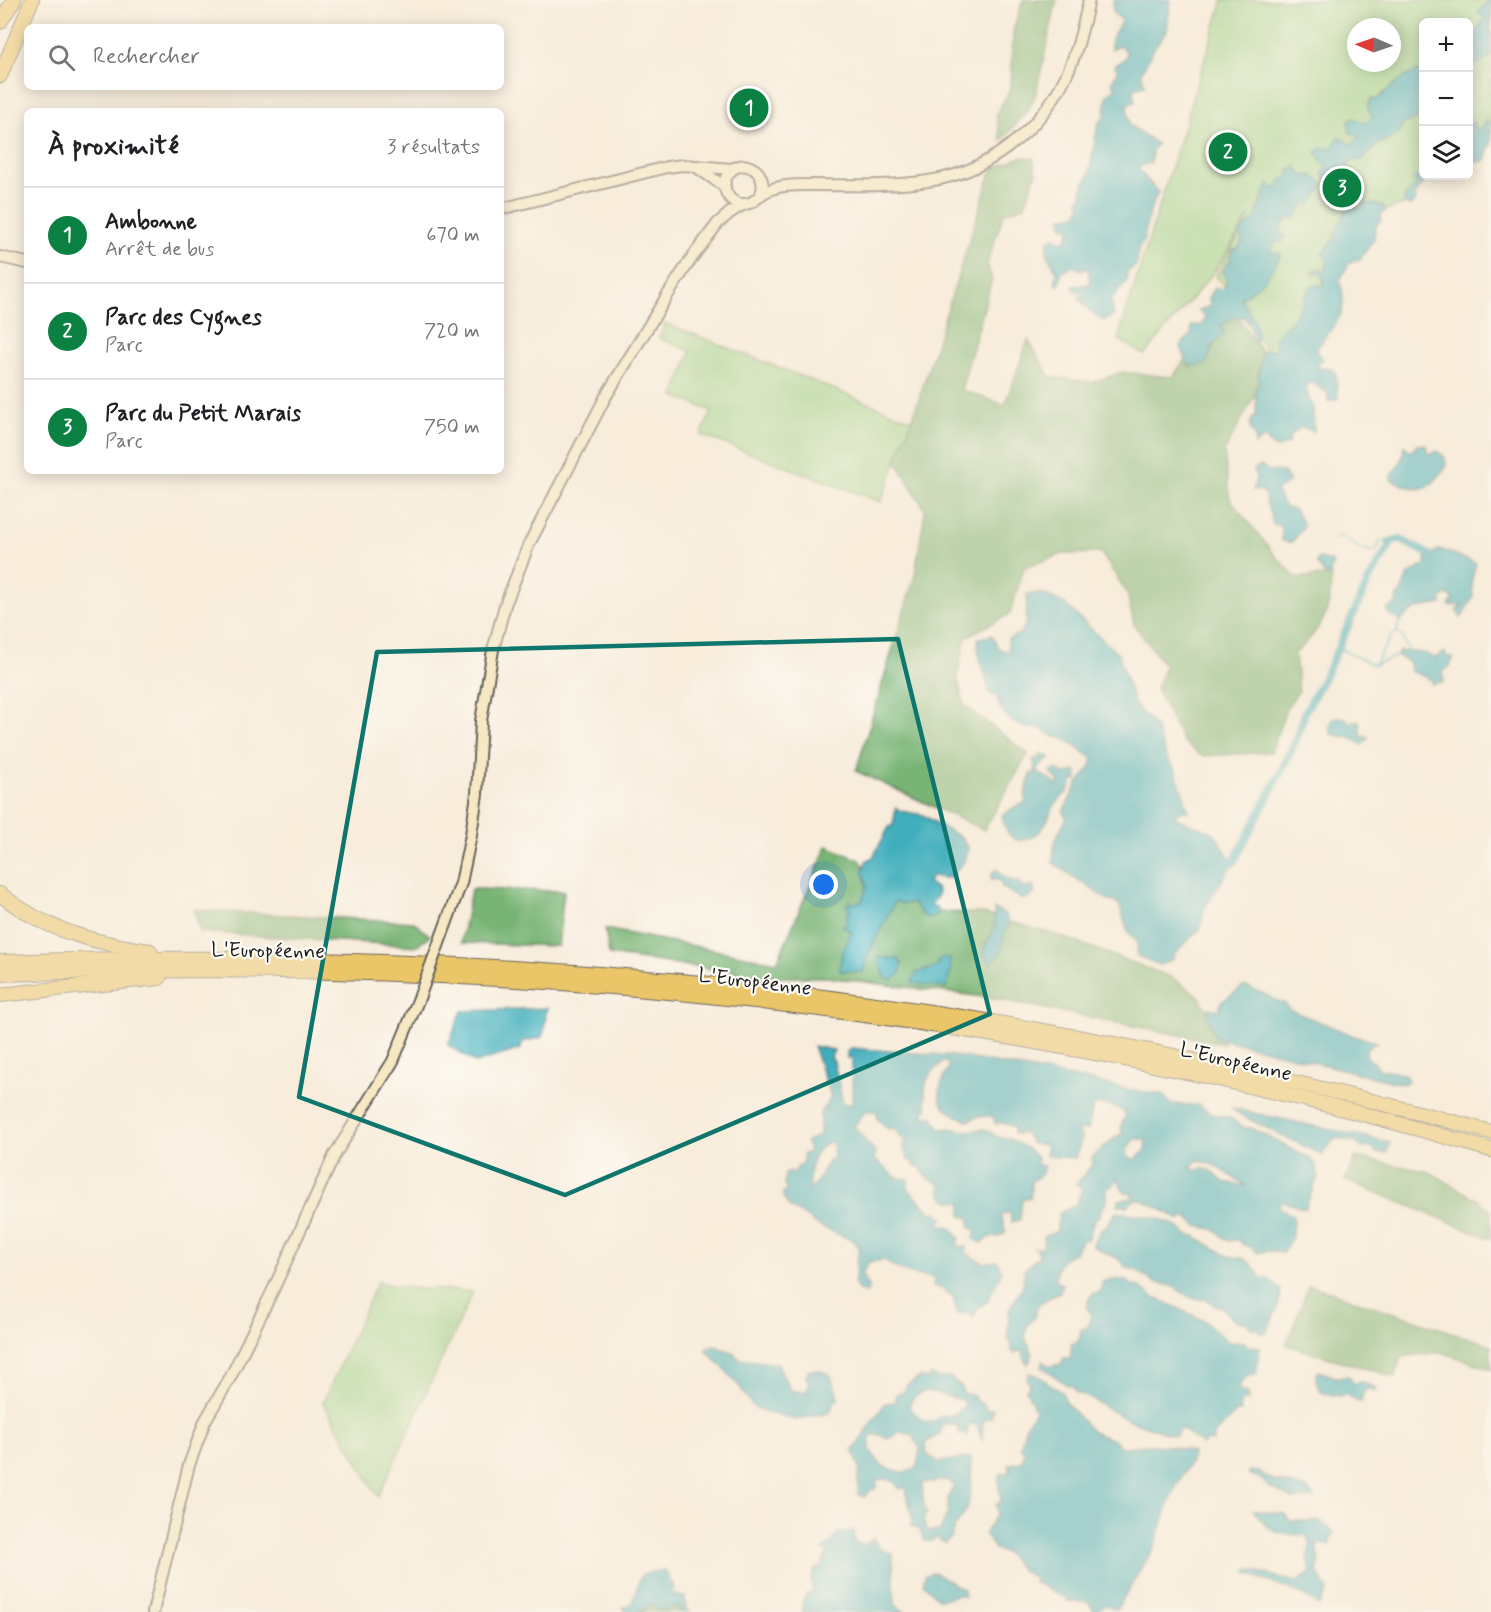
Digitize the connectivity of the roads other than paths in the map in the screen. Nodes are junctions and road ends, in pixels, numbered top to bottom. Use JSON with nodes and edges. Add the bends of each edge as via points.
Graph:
{"nodes":[{"id":1,"x":14,"y":0,"type":"edge"},
{"id":2,"x":32,"y":0,"type":"edge"},
{"id":3,"x":1089,"y":0,"type":"edge"},
{"id":4,"x":0,"y":22,"type":"edge"},
{"id":5,"x":0,"y":76,"type":"edge"},
{"id":6,"x":693,"y":165,"type":"junction"},
{"id":7,"x":732,"y":169,"type":"junction"},
{"id":8,"x":760,"y":175,"type":"junction"},
{"id":9,"x":792,"y":185,"type":"junction"},
{"id":10,"x":725,"y":190,"type":"junction"},
{"id":11,"x":760,"y":196,"type":"junction"},
{"id":12,"x":744,"y":204,"type":"junction"},
{"id":13,"x":504,"y":208,"type":"edge"},
{"id":14,"x":718,"y":223,"type":"junction"},
{"id":15,"x":0,"y":257,"type":"edge"},
{"id":16,"x":24,"y":261,"type":"edge"},
{"id":17,"x":0,"y":894,"type":"edge"},
{"id":18,"x":189,"y":958,"type":"junction"},
{"id":19,"x":0,"y":962,"type":"edge"},
{"id":20,"x":262,"y":970,"type":"junction"},
{"id":21,"x":0,"y":974,"type":"edge"},
{"id":22,"x":0,"y":995,"type":"edge"},
{"id":23,"x":1491,"y":1132,"type":"edge"},
{"id":24,"x":1491,"y":1150,"type":"edge"},
{"id":25,"x":153,"y":1612,"type":"edge"}],
"edges":[{"from":1,"to":4,"type":"highway"},
{"from":2,"to":5,"type":"highway"},
{"from":3,"to":9,"type":"street","via":[[1072,64],[1056,96],[1001,153],[961,172],[928,181]]},
{"from":6,"to":7,"type":"street"},
{"from":6,"to":10,"type":"street"},
{"from":6,"to":13,"type":"street","via":[[655,169]]},
{"from":7,"to":8,"type":"street","via":[[748,166]]},
{"from":7,"to":10,"type":"street"},
{"from":8,"to":9,"type":"street"},
{"from":8,"to":11,"type":"street"},
{"from":9,"to":11,"type":"street"},
{"from":10,"to":12,"type":"street","via":[[732,200]]},
{"from":10,"to":14,"type":"street"},
{"from":11,"to":12,"type":"street"},
{"from":12,"to":14,"type":"street"},
{"from":14,"to":25,"type":"street","bridge":true,"via":[[690,259],[606,396],[529,544],[493,650],[481,721],[477,794],[461,883],[393,1061],[334,1156],[231,1377],[205,1421],[189,1465]]},
{"from":15,"to":16,"type":"street"},
{"from":17,"to":18,"type":"highway","via":[[43,922],[73,935],[102,944]]},
{"from":18,"to":19,"type":"highway","name":"L'Européenne"},
{"from":18,"to":23,"type":"highway","name":"L'Européenne","via":[[406,962],[557,971],[831,998],[981,1020],[1142,1050],[1344,1094]]},
{"from":20,"to":21,"type":"highway","name":"L'Européenne"},
{"from":20,"to":22,"type":"highway"},
{"from":20,"to":24,"type":"highway","name":"L'Européenne","via":[[568,983],[910,1022],[1204,1075]]}]}
